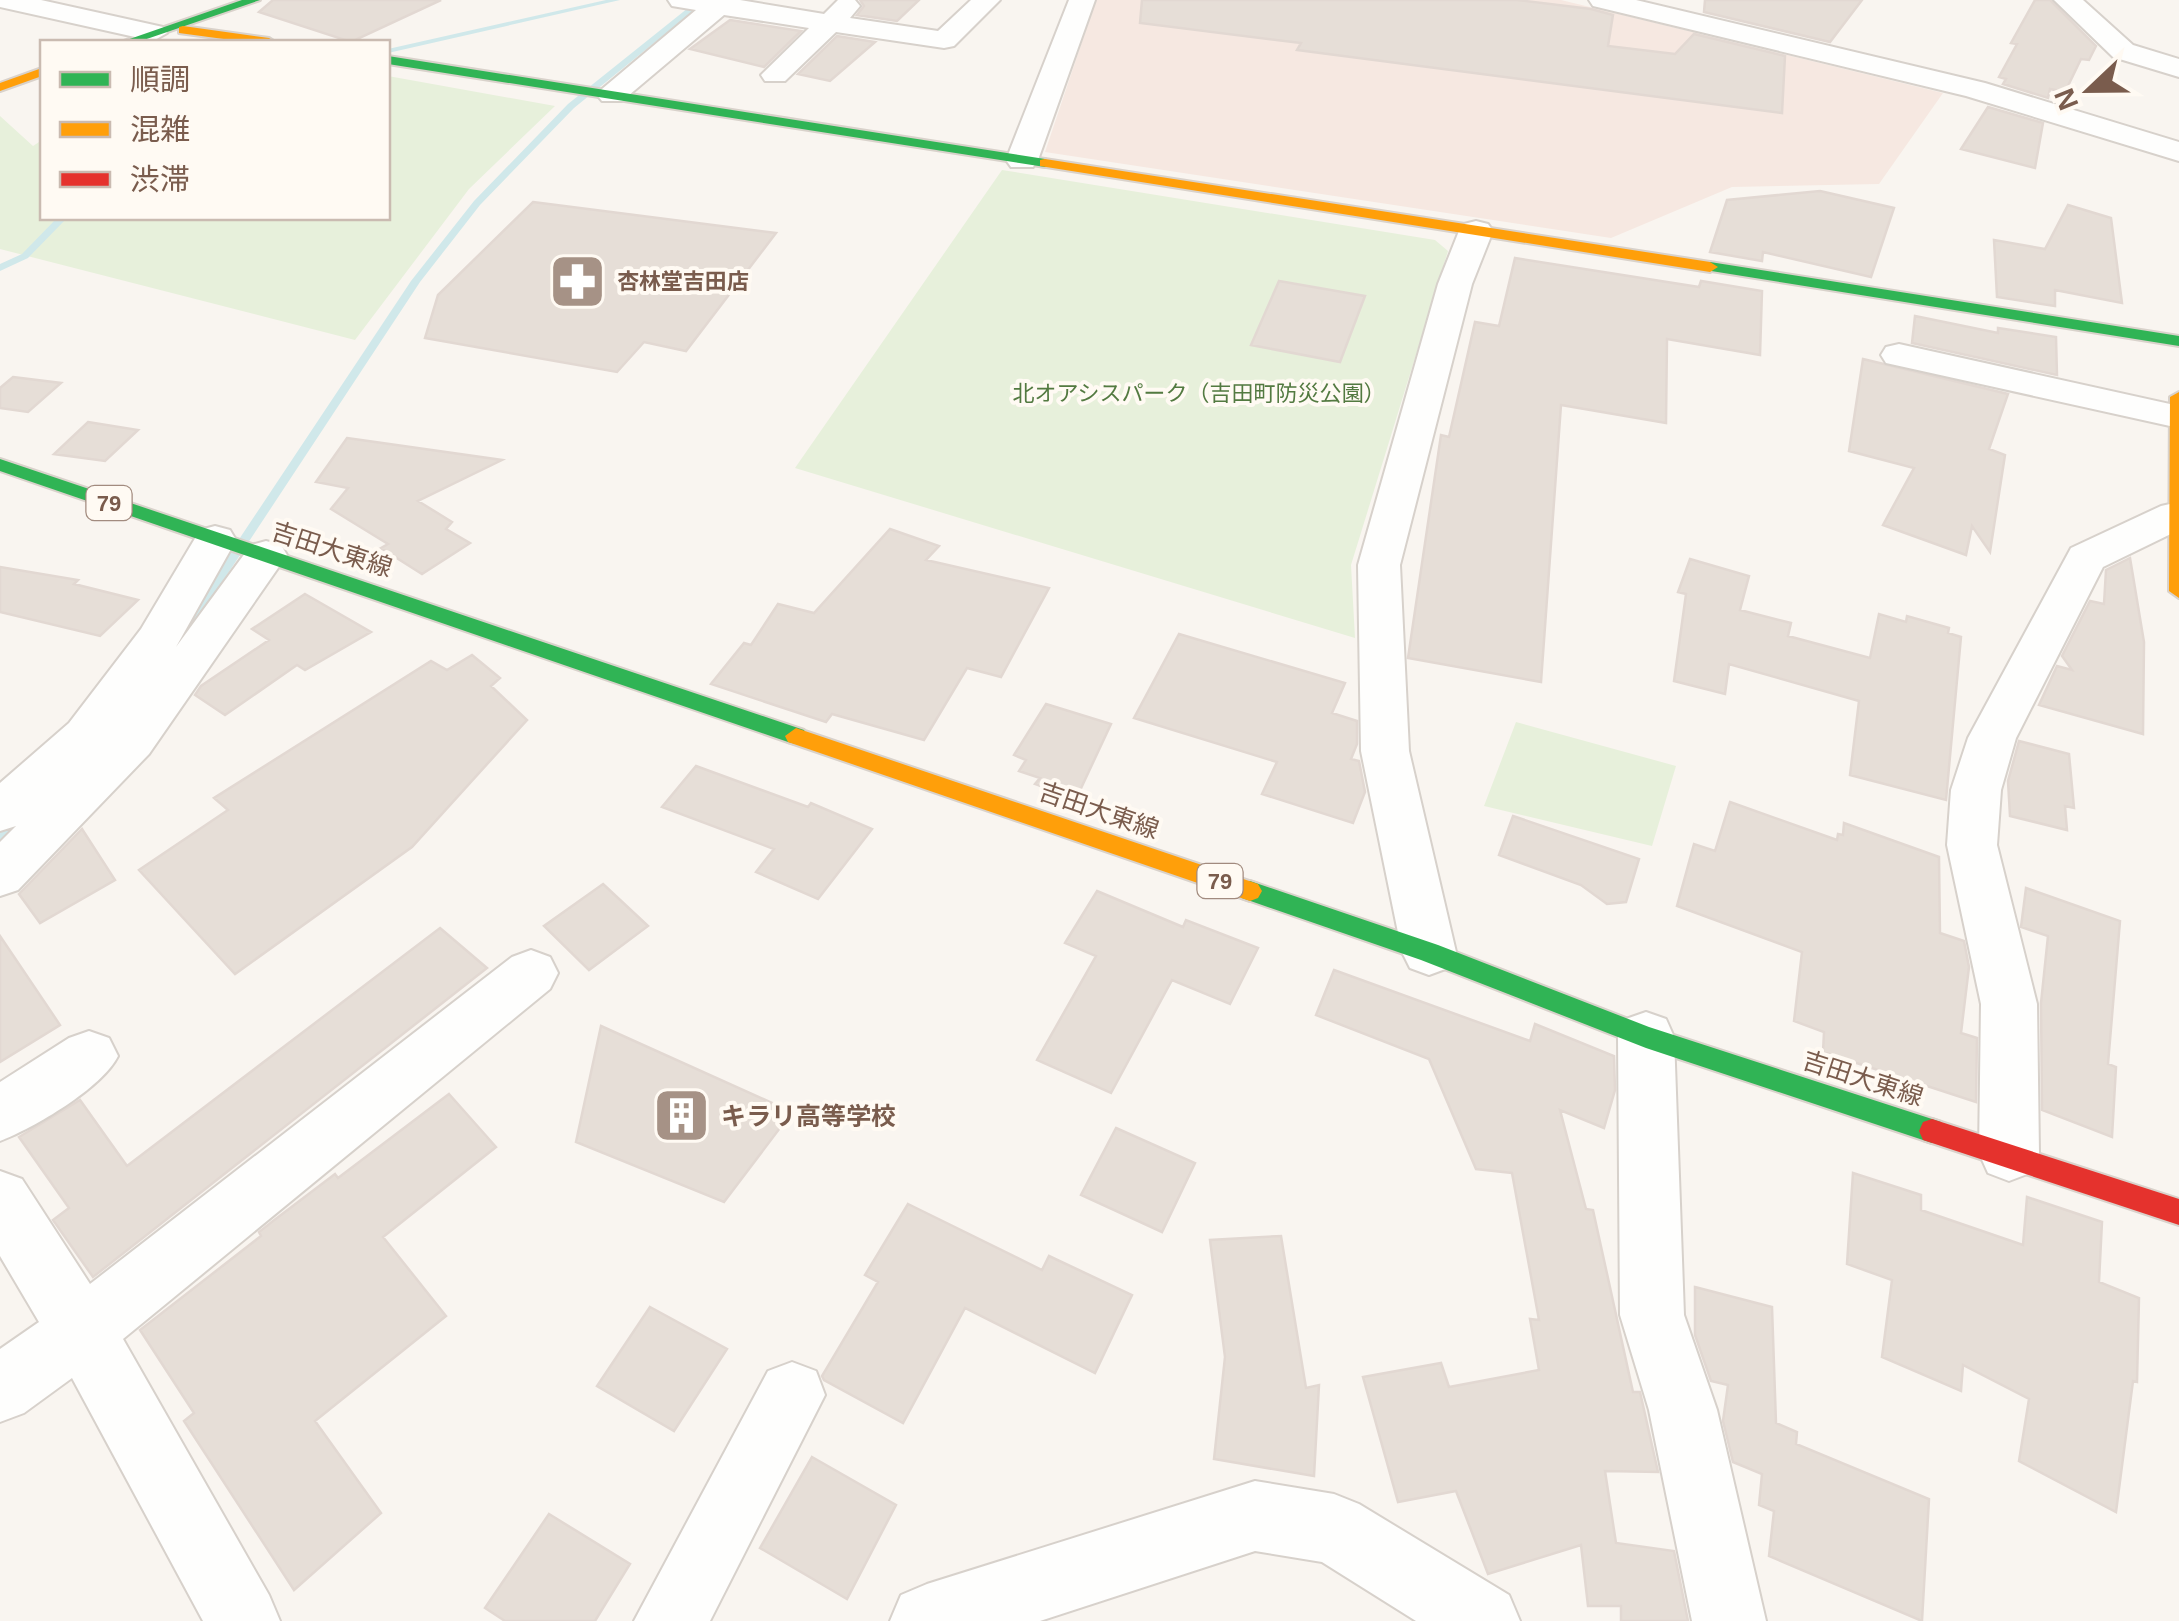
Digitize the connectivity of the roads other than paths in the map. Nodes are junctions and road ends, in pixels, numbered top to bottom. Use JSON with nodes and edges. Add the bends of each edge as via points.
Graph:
{"nodes":[{"id":1,"x":5,"y":0,"type":"edge"},
{"id":2,"x":165,"y":0,"type":"edge"},
{"id":3,"x":254,"y":0,"type":"edge"},
{"id":4,"x":854,"y":0,"type":"edge"},
{"id":5,"x":987,"y":0,"type":"edge"},
{"id":6,"x":1082,"y":0,"type":"edge"},
{"id":7,"x":1602,"y":0,"type":"edge"},
{"id":8,"x":2067,"y":0,"type":"edge"},
{"id":9,"x":705,"y":3,"type":"edge"},
{"id":10,"x":830,"y":23,"type":"junction"},
{"id":11,"x":150,"y":35,"type":"edge"},
{"id":12,"x":235,"y":40,"type":"edge"},
{"id":13,"x":390,"y":60,"type":"edge"},
{"id":14,"x":2179,"y":68,"type":"edge"},
{"id":15,"x":40,"y":73,"type":"edge"},
{"id":16,"x":775,"y":75,"type":"dead end"},
{"id":17,"x":0,"y":86,"type":"edge"},
{"id":18,"x":608,"y":95,"type":"junction"},
{"id":19,"x":2179,"y":152,"type":"edge"},
{"id":20,"x":1022,"y":160,"type":"junction"},
{"id":21,"x":1476,"y":231,"type":"junction"},
{"id":22,"x":2179,"y":340,"type":"edge"},
{"id":23,"x":1899,"y":355,"type":"dead end"},
{"id":24,"x":2179,"y":397,"type":"edge"},
{"id":25,"x":2178,"y":417,"type":"edge"},
{"id":26,"x":0,"y":465,"type":"edge"},
{"id":27,"x":2176,"y":514,"type":"edge"},
{"id":28,"x":217,"y":541,"type":"junction"},
{"id":29,"x":263,"y":554,"type":"junction"},
{"id":30,"x":2179,"y":591,"type":"edge"},
{"id":31,"x":0,"y":812,"type":"edge"},
{"id":32,"x":0,"y":876,"type":"edge"},
{"id":33,"x":1429,"y":952,"type":"junction"},
{"id":34,"x":532,"y":973,"type":"dead end"},
{"id":35,"x":1646,"y":1037,"type":"junction"},
{"id":36,"x":88,"y":1056,"type":"dead end"},
{"id":37,"x":0,"y":1114,"type":"edge"},
{"id":38,"x":2009,"y":1153,"type":"junction"},
{"id":39,"x":0,"y":1200,"type":"edge"},
{"id":40,"x":2179,"y":1212,"type":"edge"},
{"id":41,"x":82,"y":1330,"type":"junction"},
{"id":42,"x":0,"y":1390,"type":"edge"},
{"id":43,"x":792,"y":1395,"type":"dead end"},
{"id":44,"x":243,"y":1621,"type":"edge"},
{"id":45,"x":672,"y":1621,"type":"edge"},
{"id":46,"x":927,"y":1621,"type":"edge"},
{"id":47,"x":1483,"y":1621,"type":"edge"},
{"id":48,"x":1729,"y":1621,"type":"edge"}],
"edges":[{"from":1,"to":11,"type":"street"},
{"from":2,"to":11,"type":"street"},
{"from":3,"to":11,"type":"street"},
{"from":4,"to":10,"type":"street"},
{"from":5,"to":10,"type":"street","via":[[944,40]]},
{"from":6,"to":20,"type":"street"},
{"from":7,"to":19,"type":"street","via":[[1975,89]]},
{"from":8,"to":14,"type":"street","via":[[2124,52]]},
{"from":9,"to":10,"type":"street"},
{"from":9,"to":18,"type":"street","via":[[686,30]]},
{"from":10,"to":16,"type":"street"},
{"from":11,"to":12,"type":"street"},
{"from":13,"to":18,"type":"street"},
{"from":15,"to":17,"type":"street"},
{"from":18,"to":20,"type":"street"},
{"from":20,"to":21,"type":"street"},
{"from":21,"to":22,"type":"street"},
{"from":21,"to":33,"type":"street","via":[[1455,284],[1379,565],[1385,751]]},
{"from":23,"to":25,"type":"street"},
{"from":24,"to":25,"type":"street"},
{"from":25,"to":27,"type":"street"},
{"from":26,"to":28,"type":"street","name":"吉田大東線","number":"79"},
{"from":27,"to":30,"type":"street"},
{"from":27,"to":38,"type":"street","via":[[2086,558],[1992,738],[1976,790],[1972,844],[2010,1004]]},
{"from":28,"to":29,"type":"street","name":"吉田大東線","number":"79"},
{"from":28,"to":31,"type":"street","via":[[157,640],[86,736]]},
{"from":29,"to":32,"type":"street","via":[[132,741]]},
{"from":29,"to":33,"type":"street","name":"吉田大東線","number":"79"},
{"from":33,"to":35,"type":"street","name":"吉田大東線","number":"79"},
{"from":34,"to":41,"type":"street"},
{"from":35,"to":38,"type":"street","name":"吉田大東線","number":"79"},
{"from":35,"to":48,"type":"street","via":[[1652,1315],[1683,1410]]},
{"from":36,"to":37,"type":"street"},
{"from":38,"to":40,"type":"street","name":"吉田大東線","number":"79"},
{"from":39,"to":41,"type":"street"},
{"from":41,"to":42,"type":"street"},
{"from":41,"to":44,"type":"street"},
{"from":43,"to":45,"type":"street"},
{"from":46,"to":47,"type":"street","via":[[1255,1516],[1334,1530]]}]}
